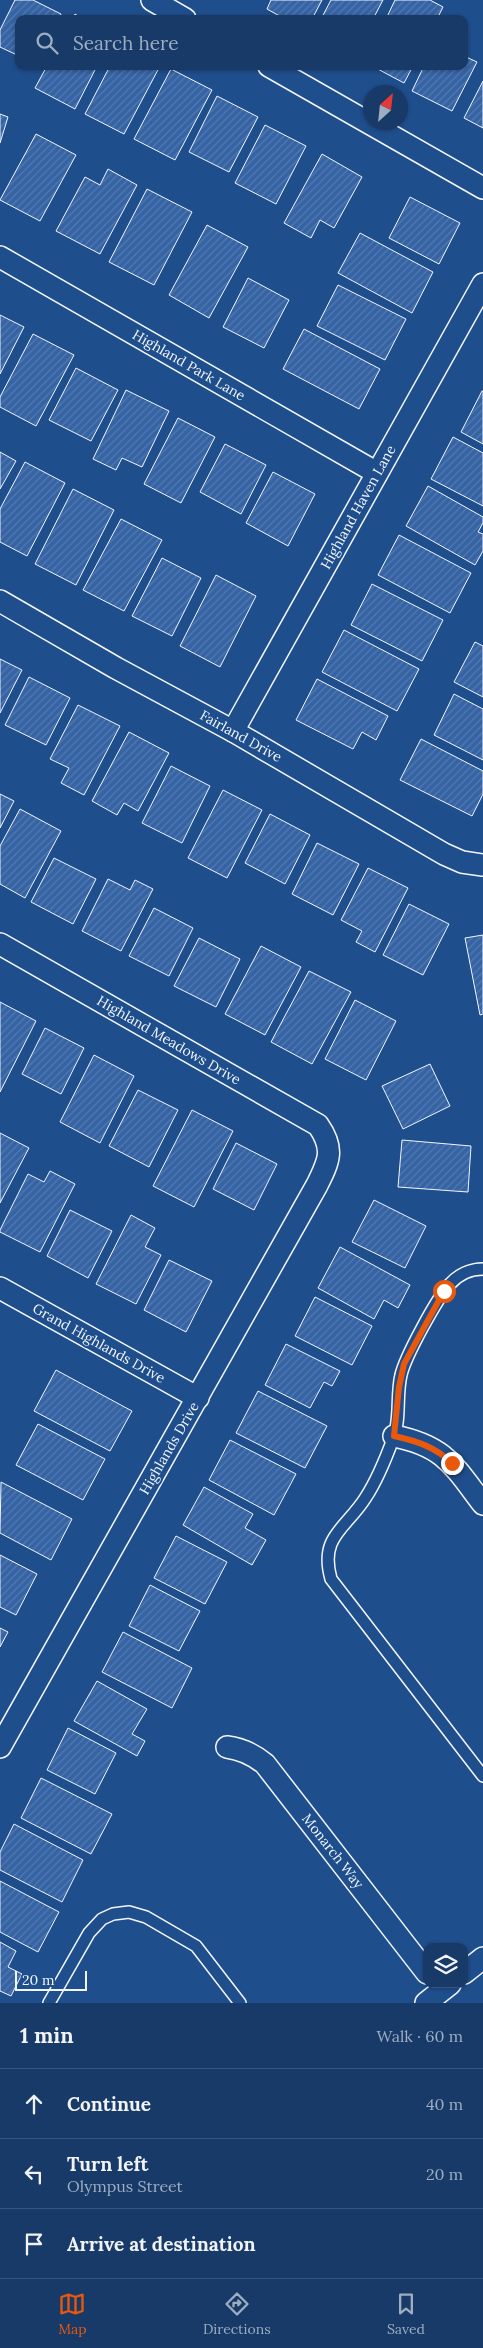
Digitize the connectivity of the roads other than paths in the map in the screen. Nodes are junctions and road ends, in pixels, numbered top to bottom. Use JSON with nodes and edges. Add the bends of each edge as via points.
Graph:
{"nodes":[{"id":1,"x":152,"y":0,"type":"edge"},
{"id":2,"x":178,"y":15,"type":"edge"},
{"id":3,"x":276,"y":70,"type":"edge"},
{"id":4,"x":483,"y":188,"type":"edge"},
{"id":5,"x":0,"y":258,"type":"edge"},
{"id":6,"x":483,"y":284,"type":"edge"},
{"id":7,"x":377,"y":473,"type":"junction"},
{"id":8,"x":0,"y":601,"type":"edge"},
{"id":9,"x":233,"y":731,"type":"junction"},
{"id":10,"x":483,"y":865,"type":"edge"},
{"id":11,"x":0,"y":944,"type":"edge"},
{"id":12,"x":328,"y":1146,"type":"joint"},
{"id":13,"x":483,"y":1268,"type":"edge"},
{"id":14,"x":0,"y":1288,"type":"edge"},
{"id":15,"x":198,"y":1398,"type":"junction"},
{"id":16,"x":394,"y":1436,"type":"junction"},
{"id":17,"x":483,"y":1504,"type":"edge"},
{"id":18,"x":0,"y":1747,"type":"edge"},
{"id":19,"x":227,"y":1747,"type":"dead end"},
{"id":20,"x":483,"y":1776,"type":"edge"},
{"id":21,"x":483,"y":1958,"type":"edge"},
{"id":22,"x":423,"y":1968,"type":"edge"},
{"id":23,"x":468,"y":1970,"type":"edge"},
{"id":24,"x":49,"y":2003,"type":"edge"},
{"id":25,"x":240,"y":2003,"type":"edge"}],
"edges":[{"from":1,"to":2,"type":"street"},
{"from":3,"to":4,"type":"street"},
{"from":5,"to":7,"type":"street","name":"Highland Park Lane"},
{"from":6,"to":7,"type":"street","name":"Highland Haven Lane"},
{"from":7,"to":9,"type":"street","name":"Highland Haven Lane"},
{"from":8,"to":9,"type":"street","name":"Fairland Drive"},
{"from":9,"to":10,"type":"street","name":"Fairland Drive","via":[[444,854],[462,862]]},
{"from":11,"to":12,"type":"street","name":"Highland Meadows Drive","via":[[318,1126]]},
{"from":12,"to":15,"type":"street","name":"Highlands Drive","via":[[329,1156],[317,1185]]},
{"from":13,"to":16,"type":"lane","via":[[462,1274],[450,1283],[408,1356],[401,1375]]},
{"from":14,"to":15,"type":"street","name":"Grand Highlands Drive"},
{"from":15,"to":18,"type":"street","name":"Highlands Drive"},
{"from":16,"to":17,"type":"street","via":[[416,1441],[443,1455]]},
{"from":16,"to":20,"type":"lane","via":[[365,1498],[334,1536],[327,1554],[327,1566],[331,1579]]},
{"from":19,"to":22,"type":"street","name":"Monarch Way","via":[[248,1752],[265,1764]]},
{"from":21,"to":23,"type":"street"},
{"from":24,"to":25,"type":"lane","via":[[89,1933],[102,1919],[130,1912],[146,1917],[196,1946]]}]}
